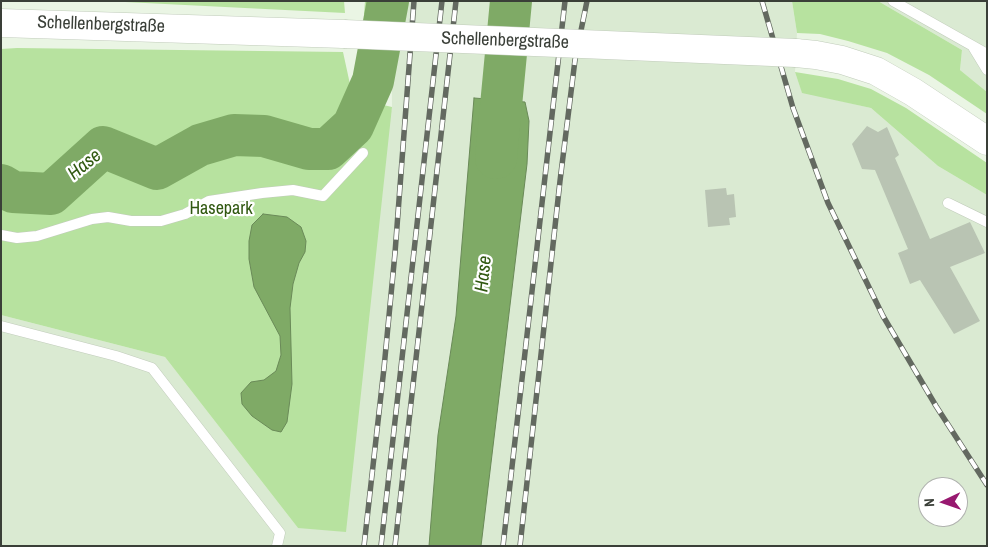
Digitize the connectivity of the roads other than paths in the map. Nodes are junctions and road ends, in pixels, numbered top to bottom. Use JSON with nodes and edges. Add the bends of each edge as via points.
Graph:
{"nodes":[{"id":1,"x":893,"y":1,"type":"edge"},
{"id":2,"x":1,"y":23,"type":"edge"},
{"id":3,"x":973,"y":46,"type":"junction"},
{"id":4,"x":987,"y":54,"type":"edge"},
{"id":5,"x":987,"y":70,"type":"edge"},
{"id":6,"x":987,"y":141,"type":"edge"},
{"id":7,"x":363,"y":153,"type":"dead end"},
{"id":8,"x":948,"y":203,"type":"dead end"},
{"id":9,"x":987,"y":222,"type":"edge"},
{"id":10,"x":1,"y":235,"type":"edge"},
{"id":11,"x":1,"y":326,"type":"edge"},
{"id":12,"x":277,"y":546,"type":"edge"}],
"edges":[{"from":1,"to":3,"type":"lane"},
{"from":2,"to":6,"type":"street","name":"Schellenbergstraße","bridge":true,"via":[[816,55],[876,70]]},
{"from":3,"to":4,"type":"lane"},
{"from":3,"to":5,"type":"lane"},
{"from":7,"to":10,"type":"lane","via":[[324,196],[293,190],[262,193],[209,202],[161,221],[108,217],[37,236],[17,238]]},
{"from":8,"to":9,"type":"lane"},
{"from":11,"to":12,"type":"lane","via":[[152,368],[280,533]]}]}
